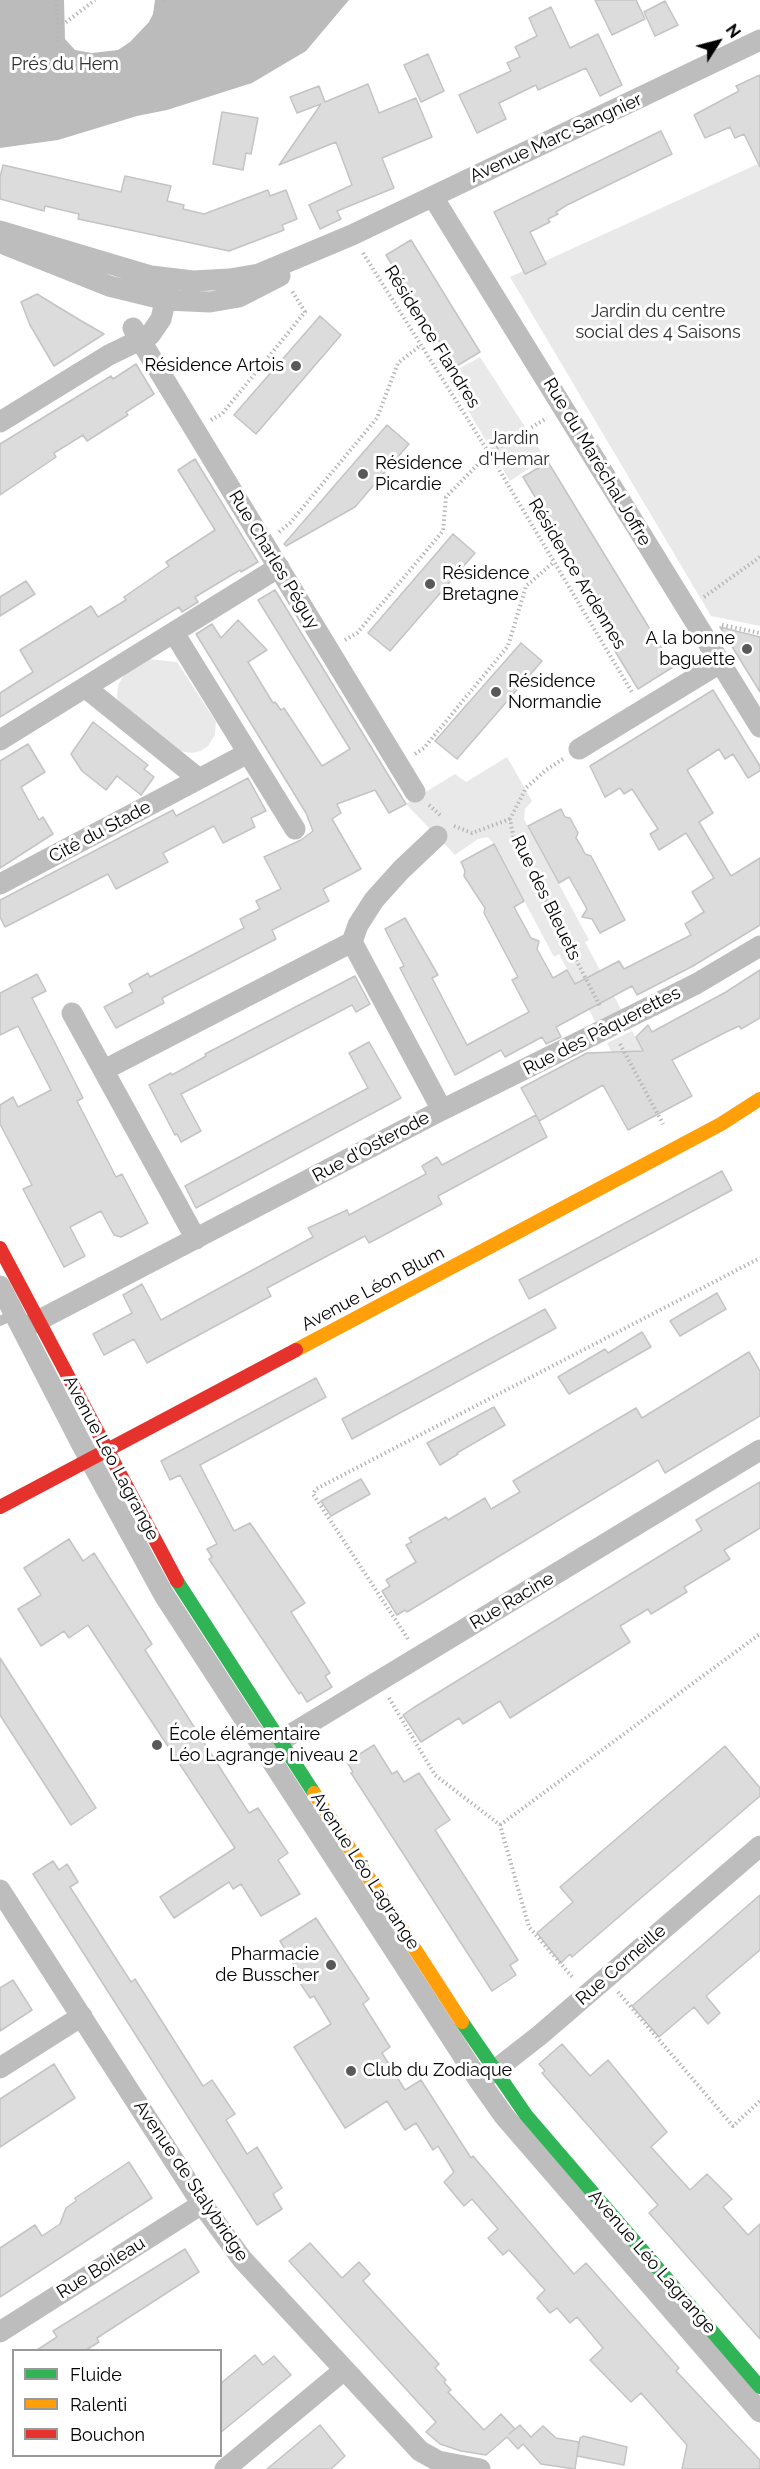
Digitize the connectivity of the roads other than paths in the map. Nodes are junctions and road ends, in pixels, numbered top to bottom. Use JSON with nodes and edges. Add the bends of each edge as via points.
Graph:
{"nodes":[{"id":1,"x":760,"y":40,"type":"edge"},
{"id":2,"x":433,"y":197,"type":"junction"},
{"id":3,"x":0,"y":231,"type":"edge"},
{"id":4,"x":352,"y":235,"type":"junction"},
{"id":5,"x":0,"y":242,"type":"edge"},
{"id":6,"x":158,"y":288,"type":"junction"},
{"id":7,"x":138,"y":334,"type":"junction"},
{"id":8,"x":0,"y":422,"type":"edge"},
{"id":9,"x":279,"y":567,"type":"junction"},
{"id":10,"x":174,"y":633,"type":"junction"},
{"id":11,"x":720,"y":663,"type":"junction"},
{"id":12,"x":86,"y":688,"type":"junction"},
{"id":13,"x":760,"y":727,"type":"edge"},
{"id":14,"x":0,"y":740,"type":"edge"},
{"id":15,"x":579,"y":749,"type":"road end"},
{"id":16,"x":248,"y":753,"type":"junction"},
{"id":17,"x":200,"y":779,"type":"junction"},
{"id":18,"x":414,"y":792,"type":"road end"},
{"id":19,"x":295,"y":830,"type":"dead end"},
{"id":20,"x":444,"y":831,"type":"road end"},
{"id":21,"x":0,"y":884,"type":"edge"},
{"id":22,"x":352,"y":942,"type":"junction"},
{"id":23,"x":760,"y":946,"type":"edge"},
{"id":24,"x":72,"y":1013,"type":"dead end"},
{"id":25,"x":104,"y":1070,"type":"junction"},
{"id":26,"x":760,"y":1099,"type":"edge"},
{"id":27,"x":442,"y":1110,"type":"junction"},
{"id":28,"x":196,"y":1239,"type":"junction"},
{"id":29,"x":0,"y":1248,"type":"edge"},
{"id":30,"x":0,"y":1286,"type":"edge"},
{"id":31,"x":21,"y":1318,"type":"edge"},
{"id":32,"x":93,"y":1445,"type":"junction"},
{"id":33,"x":760,"y":1450,"type":"edge"},
{"id":34,"x":0,"y":1507,"type":"edge"},
{"id":35,"x":273,"y":1746,"type":"junction"},
{"id":36,"x":760,"y":1846,"type":"edge"},
{"id":37,"x":0,"y":1890,"type":"edge"},
{"id":38,"x":82,"y":2016,"type":"junction"},
{"id":39,"x":0,"y":2068,"type":"edge"},
{"id":40,"x":487,"y":2077,"type":"junction"},
{"id":41,"x":202,"y":2204,"type":"junction"},
{"id":42,"x":0,"y":2332,"type":"edge"},
{"id":43,"x":344,"y":2370,"type":"junction"},
{"id":44,"x":760,"y":2387,"type":"edge"},
{"id":45,"x":760,"y":2412,"type":"edge"},
{"id":46,"x":225,"y":2469,"type":"edge"},
{"id":47,"x":480,"y":2469,"type":"edge"}],
"edges":[{"from":1,"to":2,"type":"street","name":"Avenue Marc Sangnier"},
{"from":2,"to":4,"type":"street","name":"Avenue Marc Sangnier"},
{"from":2,"to":11,"type":"street","name":"Rue du Maréchal Joffre"},
{"from":3,"to":6,"type":"street","name":"Avenue Marc Sangnier"},
{"from":4,"to":6,"type":"street","name":"Avenue Marc Sangnier","via":[[252,275]]},
{"from":4,"to":6,"type":"street","name":"Avenue Marc Sangnier","via":[[238,297],[210,302]]},
{"from":5,"to":6,"type":"street","name":"Avenue Marc Sangnier","via":[[109,286]]},
{"from":6,"to":7,"type":"street","via":[[157,328]]},
{"from":7,"to":8,"type":"street"},
{"from":7,"to":9,"type":"street","name":"Rue Charles Péguy"},
{"from":9,"to":10,"type":"street"},
{"from":9,"to":18,"type":"street","name":"Rue Charles Péguy"},
{"from":10,"to":12,"type":"street"},
{"from":10,"to":16,"type":"street"},
{"from":11,"to":13,"type":"street","name":"Rue du Maréchal Joffre"},
{"from":11,"to":15,"type":"street"},
{"from":12,"to":14,"type":"street"},
{"from":12,"to":17,"type":"street"},
{"from":16,"to":17,"type":"street","name":"Cité du Stade"},
{"from":16,"to":19,"type":"street"},
{"from":17,"to":21,"type":"street","name":"Cité du Stade"},
{"from":20,"to":22,"type":"street","via":[[374,900]]},
{"from":22,"to":25,"type":"street"},
{"from":22,"to":27,"type":"street","name":"Rue d'Osterode"},
{"from":23,"to":27,"type":"street","name":"Rue des Pâquerettes","via":[[696,984]]},
{"from":24,"to":25,"type":"street"},
{"from":25,"to":28,"type":"street"},
{"from":26,"to":32,"type":"main road","name":"Avenue Léon Blum","via":[[675,1148]]},
{"from":27,"to":28,"type":"street","name":"Rue d'Osterode"},
{"from":28,"to":31,"type":"street","name":"Rue d'Osterode"},
{"from":29,"to":31,"type":"main road","name":"Avenue Léo Lagrange"},
{"from":30,"to":31,"type":"street","name":"Avenue Léo Lagrange"},
{"from":31,"to":32,"type":"street","name":"Avenue Léo Lagrange"},
{"from":32,"to":34,"type":"main road","name":"Avenue Léon Blum"},
{"from":32,"to":35,"type":"street","name":"Avenue Léo Lagrange","via":[[164,1595]]},
{"from":33,"to":35,"type":"street","name":"Rue Racine"},
{"from":35,"to":40,"type":"street","name":"Avenue Léo Lagrange"},
{"from":36,"to":40,"type":"street","name":"Rue Corneille"},
{"from":37,"to":38,"type":"street","name":"Avenue de Stalybridge"},
{"from":38,"to":39,"type":"street"},
{"from":38,"to":41,"type":"street","name":"Avenue de Stalybridge"},
{"from":40,"to":44,"type":"main road","name":"Avenue Léo Lagrange","via":[[526,2115]]},
{"from":40,"to":45,"type":"street","name":"Avenue Léo Lagrange","via":[[512,2125]]},
{"from":41,"to":42,"type":"street","name":"Rue Boileau"},
{"from":41,"to":43,"type":"street","name":"Avenue de Stalybridge","via":[[242,2259]]},
{"from":43,"to":46,"type":"street"},
{"from":43,"to":47,"type":"street","name":"Avenue de Stalybridge","via":[[420,2451],[438,2461]]}]}
